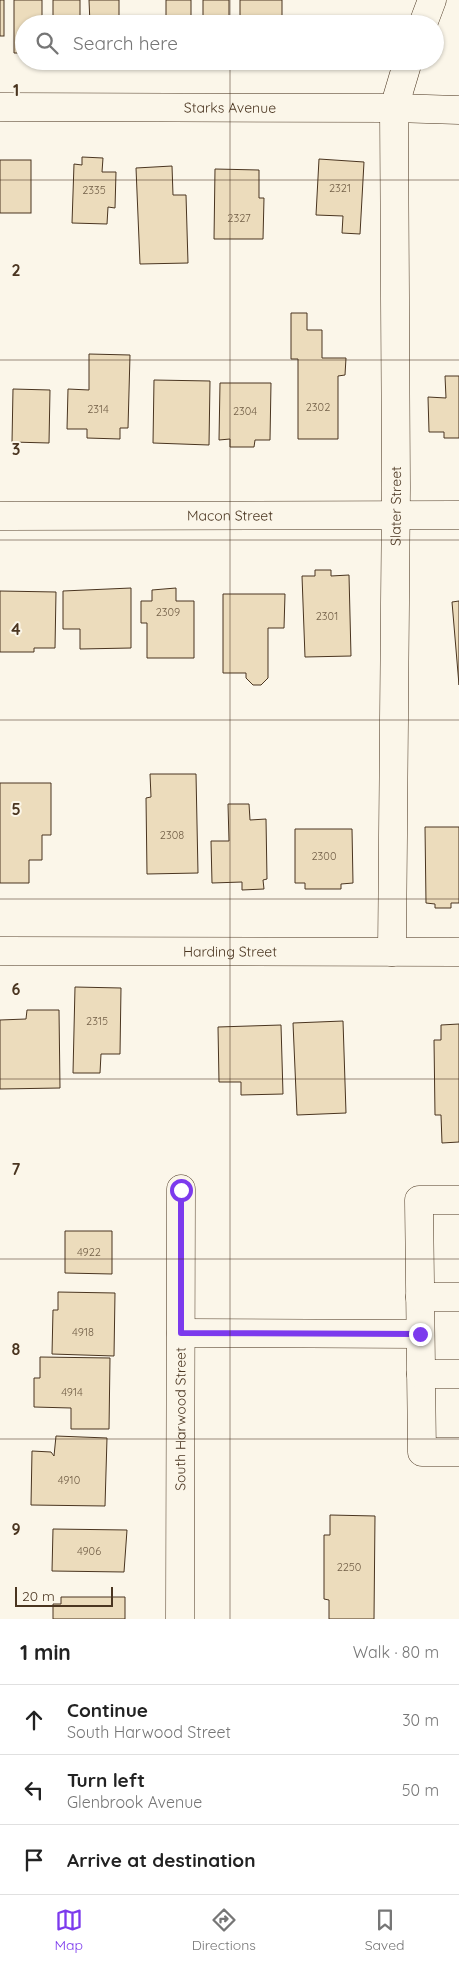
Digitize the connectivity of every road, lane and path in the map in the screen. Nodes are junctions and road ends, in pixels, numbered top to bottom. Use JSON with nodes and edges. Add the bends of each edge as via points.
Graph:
{"nodes":[{"id":1,"x":432,"y":0,"type":"edge"},
{"id":2,"x":426,"y":15,"type":"edge"},
{"id":3,"x":405,"y":70,"type":"edge"},
{"id":4,"x":0,"y":107,"type":"edge"},
{"id":5,"x":394,"y":108,"type":"junction"},
{"id":6,"x":459,"y":110,"type":"edge"},
{"id":7,"x":396,"y":515,"type":"junction"},
{"id":8,"x":0,"y":516,"type":"edge"},
{"id":9,"x":459,"y":516,"type":"edge"},
{"id":10,"x":0,"y":951,"type":"edge"},
{"id":11,"x":392,"y":952,"type":"junction"},
{"id":12,"x":459,"y":952,"type":"edge"},
{"id":13,"x":181,"y":1190,"type":"dead end"},
{"id":14,"x":459,"y":1200,"type":"edge"},
{"id":15,"x":420,"y":1297,"type":"junction"},
{"id":16,"x":459,"y":1297,"type":"edge"},
{"id":17,"x":181,"y":1333,"type":"junction"},
{"id":18,"x":420,"y":1334,"type":"junction"},
{"id":19,"x":421,"y":1374,"type":"junction"},
{"id":20,"x":459,"y":1374,"type":"edge"},
{"id":21,"x":459,"y":1452,"type":"edge"},
{"id":22,"x":180,"y":1619,"type":"edge"}],
"edges":[{"from":1,"to":2,"type":"street"},
{"from":3,"to":5,"type":"street","name":"Slater Street"},
{"from":4,"to":5,"type":"street","name":"Starks Avenue"},
{"from":5,"to":6,"type":"street","name":"Starks Avenue"},
{"from":5,"to":7,"type":"street","name":"Slater Street"},
{"from":7,"to":8,"type":"street","name":"Macon Street"},
{"from":7,"to":9,"type":"street","name":"Macon Street"},
{"from":7,"to":11,"type":"street","name":"Slater Street"},
{"from":10,"to":11,"type":"street","name":"Harding Street"},
{"from":11,"to":12,"type":"street","name":"Harding Street"},
{"from":13,"to":17,"type":"street","name":"South Harwood Street"},
{"from":14,"to":15,"type":"street","via":[[419,1200]]},
{"from":15,"to":16,"type":"street"},
{"from":15,"to":18,"type":"street"},
{"from":17,"to":18,"type":"street"},
{"from":17,"to":22,"type":"street","name":"South Harwood Street"},
{"from":18,"to":19,"type":"street"},
{"from":19,"to":20,"type":"street"},
{"from":19,"to":21,"type":"street","via":[[422,1452]]}]}
